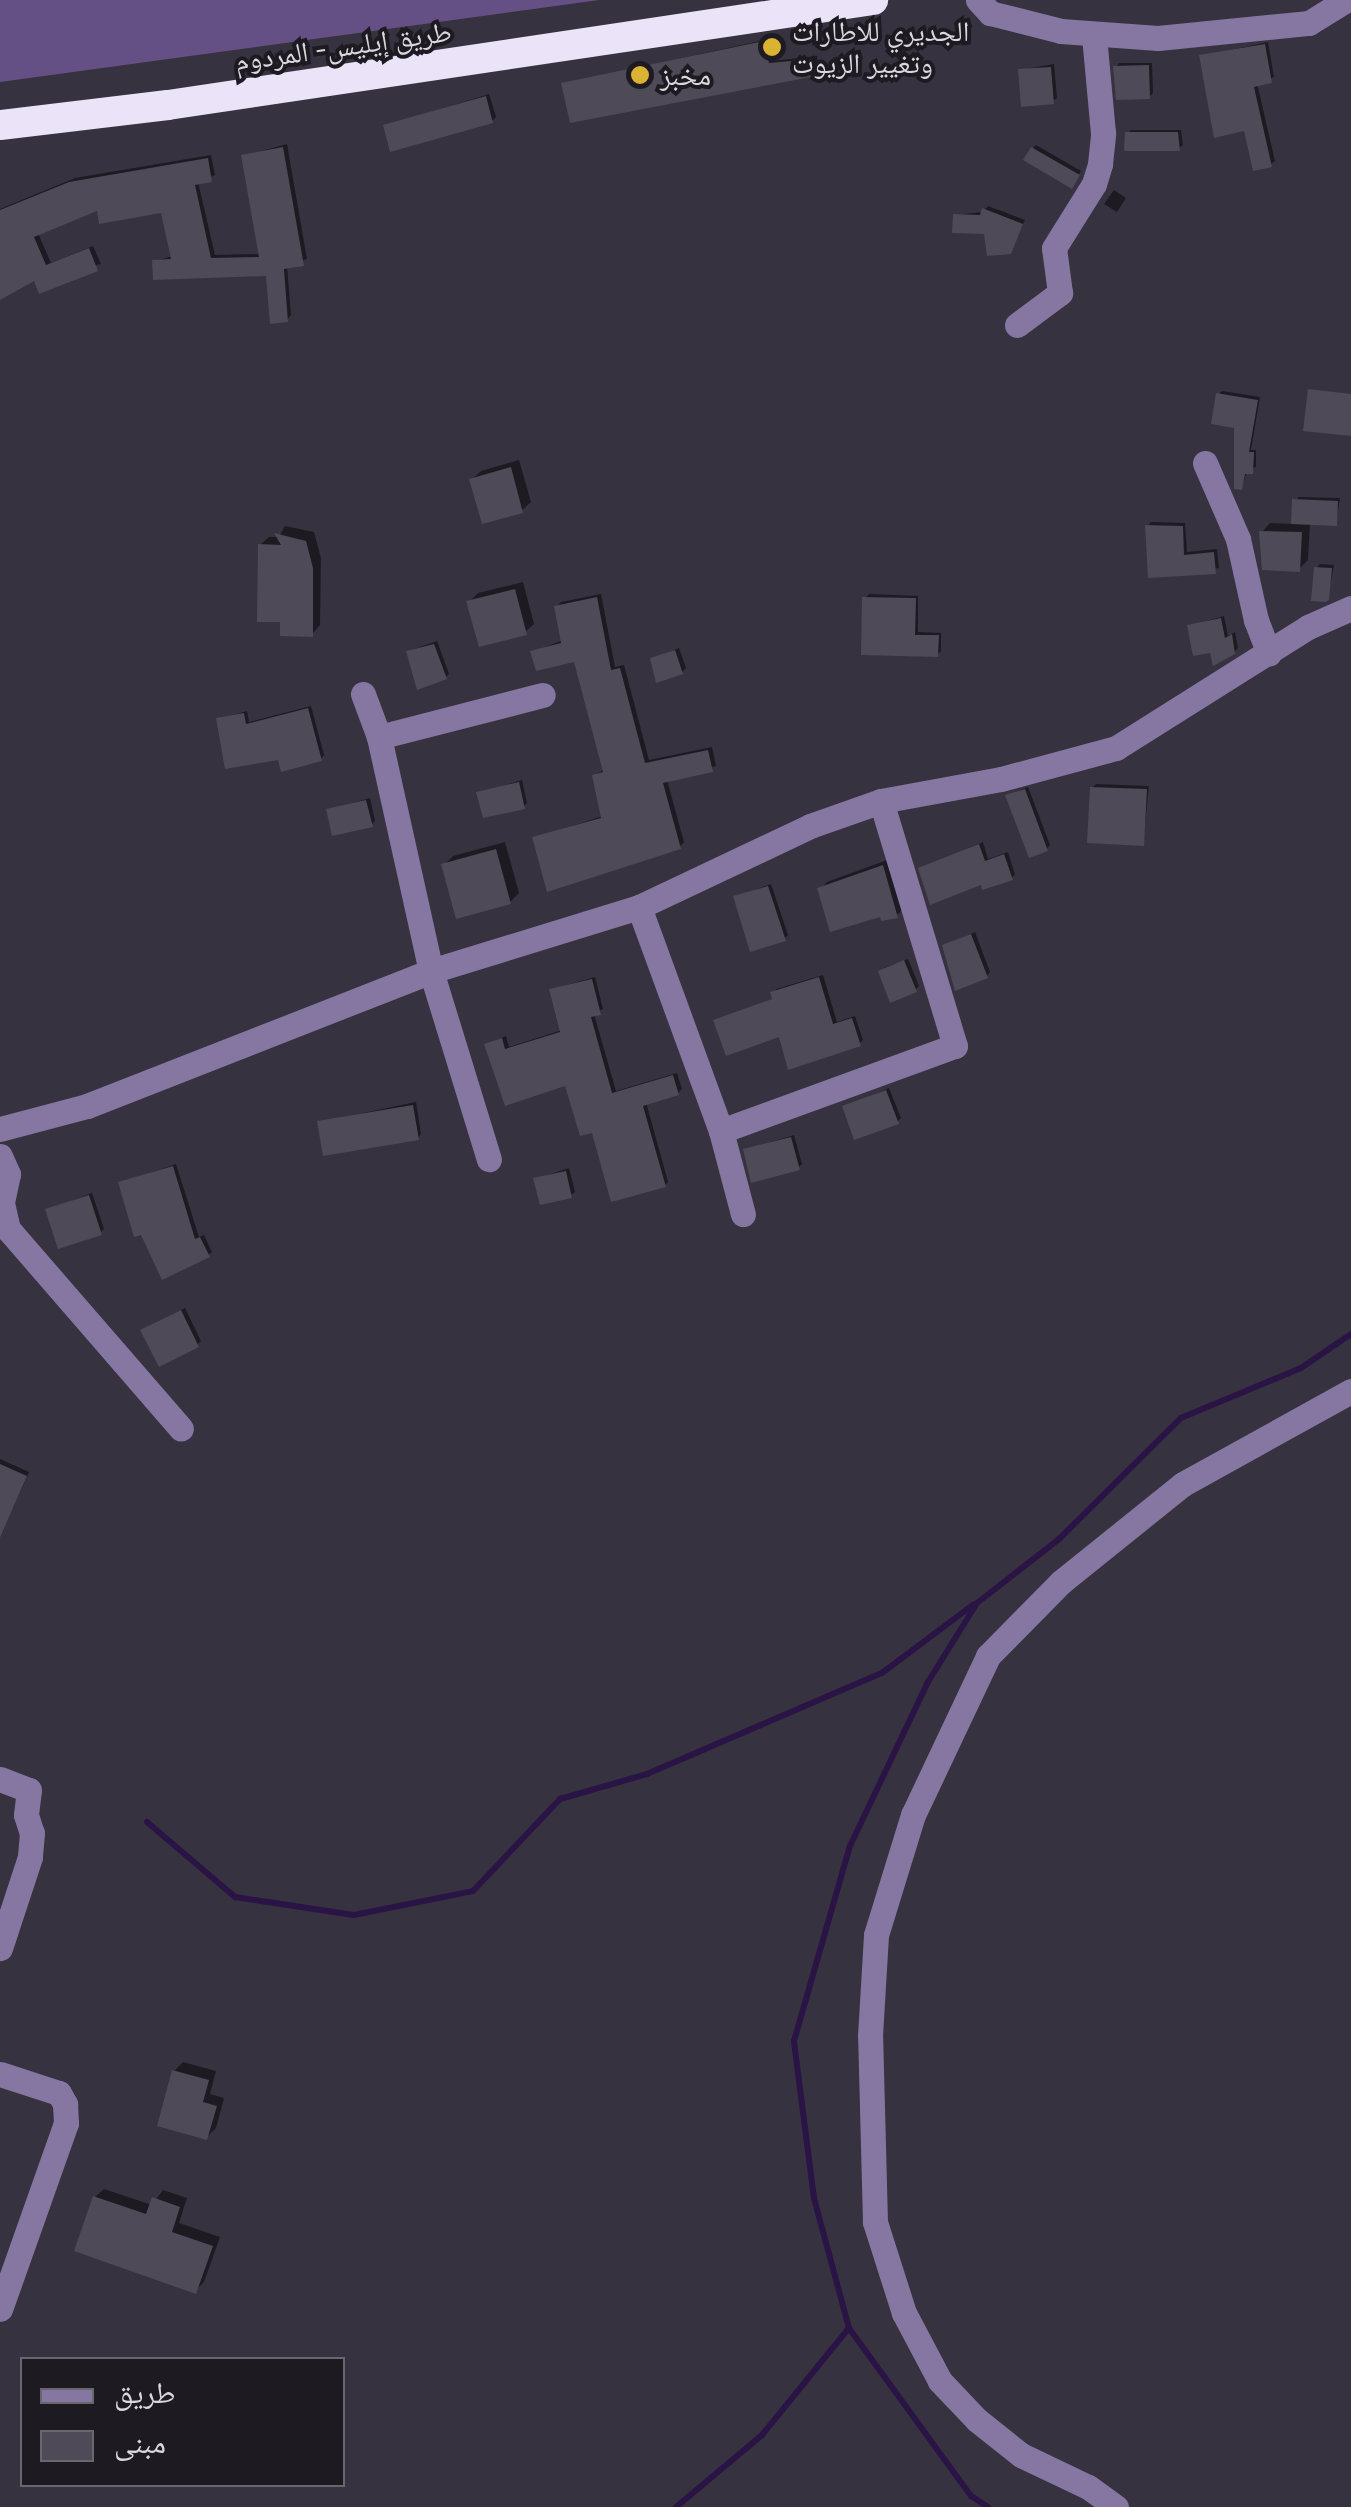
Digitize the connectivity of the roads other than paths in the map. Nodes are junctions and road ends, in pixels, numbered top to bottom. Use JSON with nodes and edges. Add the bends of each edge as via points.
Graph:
{"nodes":[{"id":1,"x":873,"y":0,"type":"edge"},
{"id":2,"x":978,"y":0,"type":"edge"},
{"id":3,"x":1346,"y":0,"type":"edge"},
{"id":4,"x":1094,"y":36,"type":"junction"},
{"id":5,"x":0,"y":125,"type":"edge"},
{"id":6,"x":1016,"y":325,"type":"dead end"},
{"id":7,"x":1205,"y":462,"type":"dead end"},
{"id":8,"x":1351,"y":608,"type":"edge"},
{"id":9,"x":1269,"y":654,"type":"junction"},
{"id":10,"x":363,"y":694,"type":"dead end"},
{"id":11,"x":543,"y":694,"type":"dead end"},
{"id":12,"x":380,"y":737,"type":"junction"},
{"id":13,"x":881,"y":801,"type":"junction"},
{"id":14,"x":639,"y":907,"type":"junction"},
{"id":15,"x":431,"y":971,"type":"junction"},
{"id":16,"x":0,"y":1128,"type":"edge"},
{"id":17,"x":721,"y":1130,"type":"junction"},
{"id":18,"x":0,"y":1156,"type":"edge"},
{"id":19,"x":488,"y":1159,"type":"dead end"},
{"id":20,"x":743,"y":1214,"type":"dead end"},
{"id":21,"x":1351,"y":1390,"type":"edge"},
{"id":22,"x":181,"y":1429,"type":"dead end"},
{"id":23,"x":0,"y":1779,"type":"edge"},
{"id":24,"x":0,"y":1948,"type":"edge"},
{"id":25,"x":0,"y":2074,"type":"edge"},
{"id":26,"x":0,"y":2309,"type":"edge"},
{"id":27,"x":1116,"y":2507,"type":"edge"}],
"edges":[{"from":1,"to":5,"type":"highway","name":"طريق إيليس- المردوم"},
{"from":2,"to":4,"type":"street","via":[[990,12]]},
{"from":3,"to":4,"type":"street","via":[[1308,24],[1158,38]]},
{"from":4,"to":6,"type":"street","via":[[1100,164],[1054,248],[1060,293]]},
{"from":7,"to":9,"type":"street","via":[[1238,539]]},
{"from":8,"to":9,"type":"street"},
{"from":9,"to":13,"type":"street","via":[[1116,748]]},
{"from":10,"to":12,"type":"street"},
{"from":11,"to":12,"type":"street"},
{"from":12,"to":15,"type":"street"},
{"from":13,"to":14,"type":"street","via":[[810,826]]},
{"from":13,"to":17,"type":"street","via":[[955,1046]]},
{"from":14,"to":15,"type":"street"},
{"from":14,"to":17,"type":"street"},
{"from":15,"to":16,"type":"street","via":[[87,1106]]},
{"from":15,"to":19,"type":"street"},
{"from":17,"to":20,"type":"street"},
{"from":18,"to":22,"type":"street","via":[[8,1174],[2,1203],[8,1229]]},
{"from":21,"to":27,"type":"street","via":[[1183,1484],[1061,1582],[988,1656],[913,1815],[876,1935],[870,2036],[875,2222],[904,2313],[940,2382],[977,2420],[1021,2456]]},
{"from":23,"to":24,"type":"street","via":[[29,1790],[32,1833]]},
{"from":25,"to":26,"type":"street","via":[[59,2093],[66,2123]]}]}
